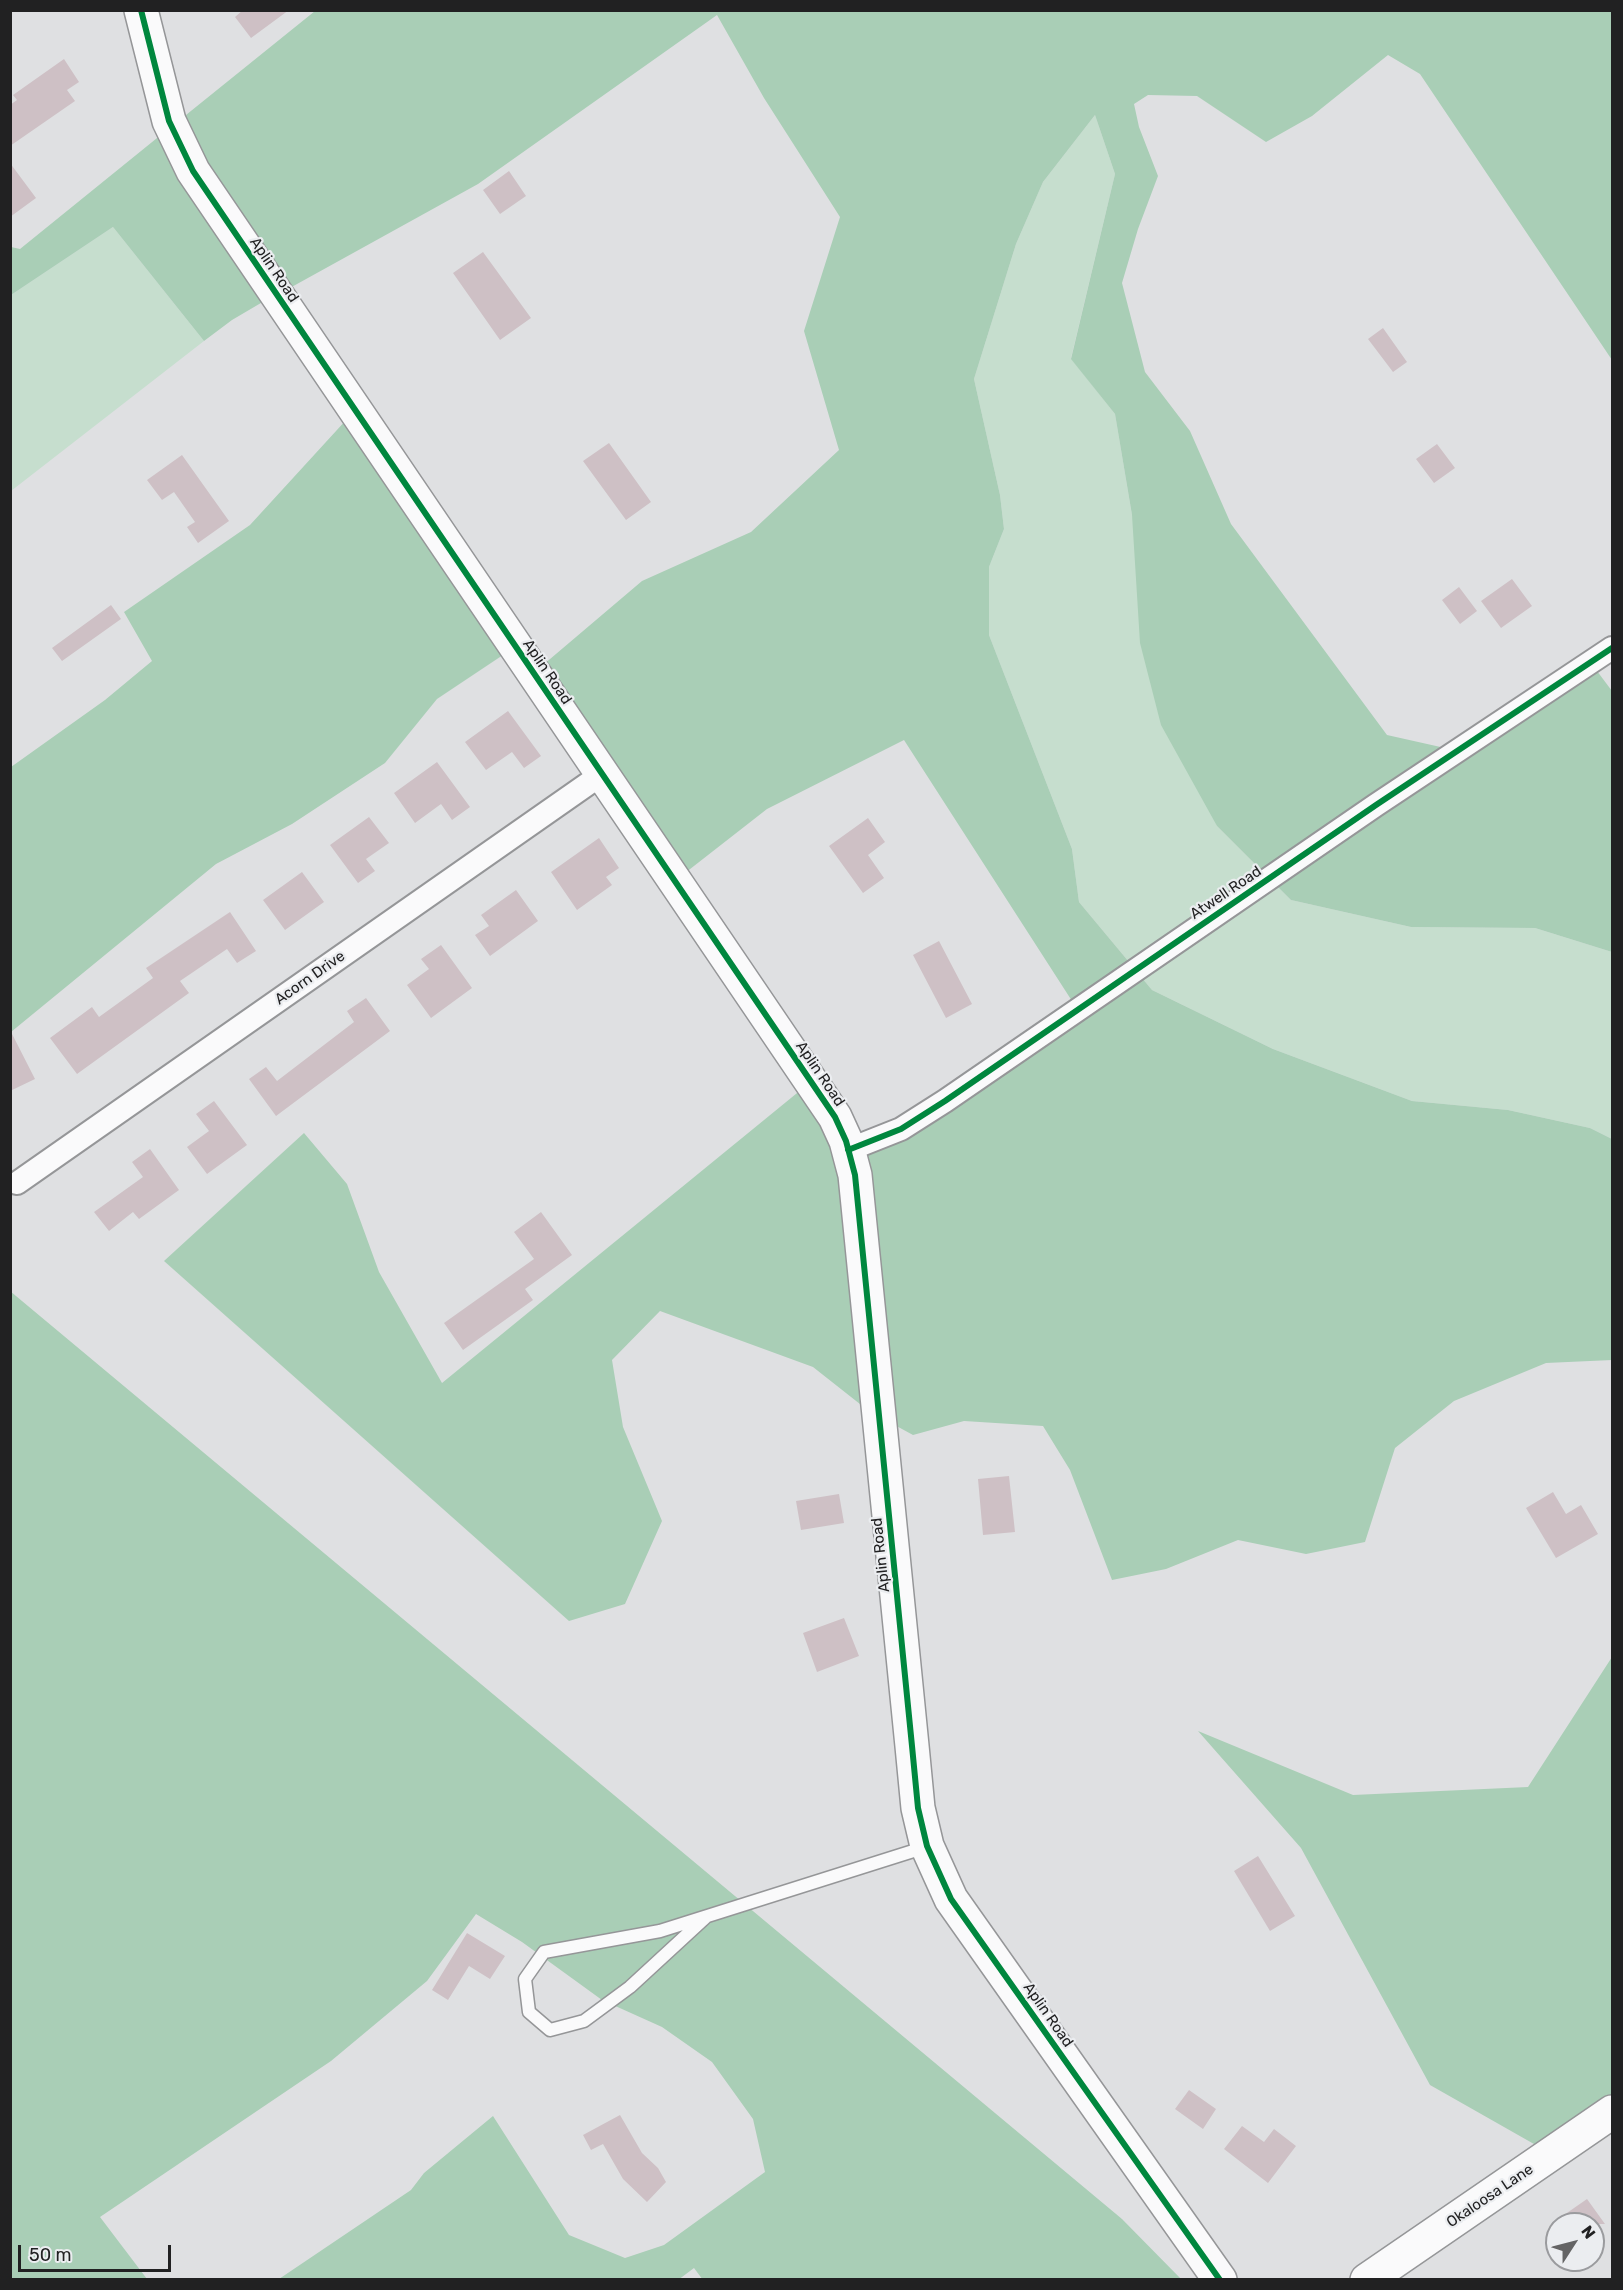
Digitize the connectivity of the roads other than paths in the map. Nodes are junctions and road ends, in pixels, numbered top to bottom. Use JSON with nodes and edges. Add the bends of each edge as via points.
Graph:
{"nodes":[{"id":1,"x":141,"y":10,"type":"edge"},
{"id":2,"x":1612,"y":648,"type":"edge"},
{"id":3,"x":602,"y":774,"type":"junction"},
{"id":4,"x":848,"y":1150,"type":"junction"},
{"id":5,"x":17,"y":1183,"type":"dead end"},
{"id":6,"x":927,"y":1846,"type":"junction"},
{"id":7,"x":706,"y":1917,"type":"junction"},
{"id":8,"x":1612,"y":2112,"type":"edge"},
{"id":9,"x":1220,"y":2280,"type":"edge"},
{"id":10,"x":1367,"y":2280,"type":"edge"}],
"edges":[{"from":1,"to":3,"type":"street","name":"Aplin Road","via":[[166,112],[193,171]]},
{"from":2,"to":4,"type":"street","name":"Atwell Road","via":[[945,1101],[901,1129]]},
{"from":3,"to":4,"type":"street","name":"Aplin Road","via":[[835,1117]]},
{"from":3,"to":5,"type":"street","name":"Acorn Drive"},
{"from":4,"to":6,"type":"street","name":"Aplin Road","via":[[855,1175],[918,1808]]},
{"from":6,"to":7,"type":"lane"},
{"from":6,"to":9,"type":"street","name":"Aplin Road","via":[[951,1899]]},
{"from":7,"to":7,"type":"lane","via":[[660,1931],[544,1952],[525,1979],[529,2012],[550,2030],[584,2021],[630,1987]]},
{"from":8,"to":10,"type":"street","name":"Okaloosa Lane"}]}
